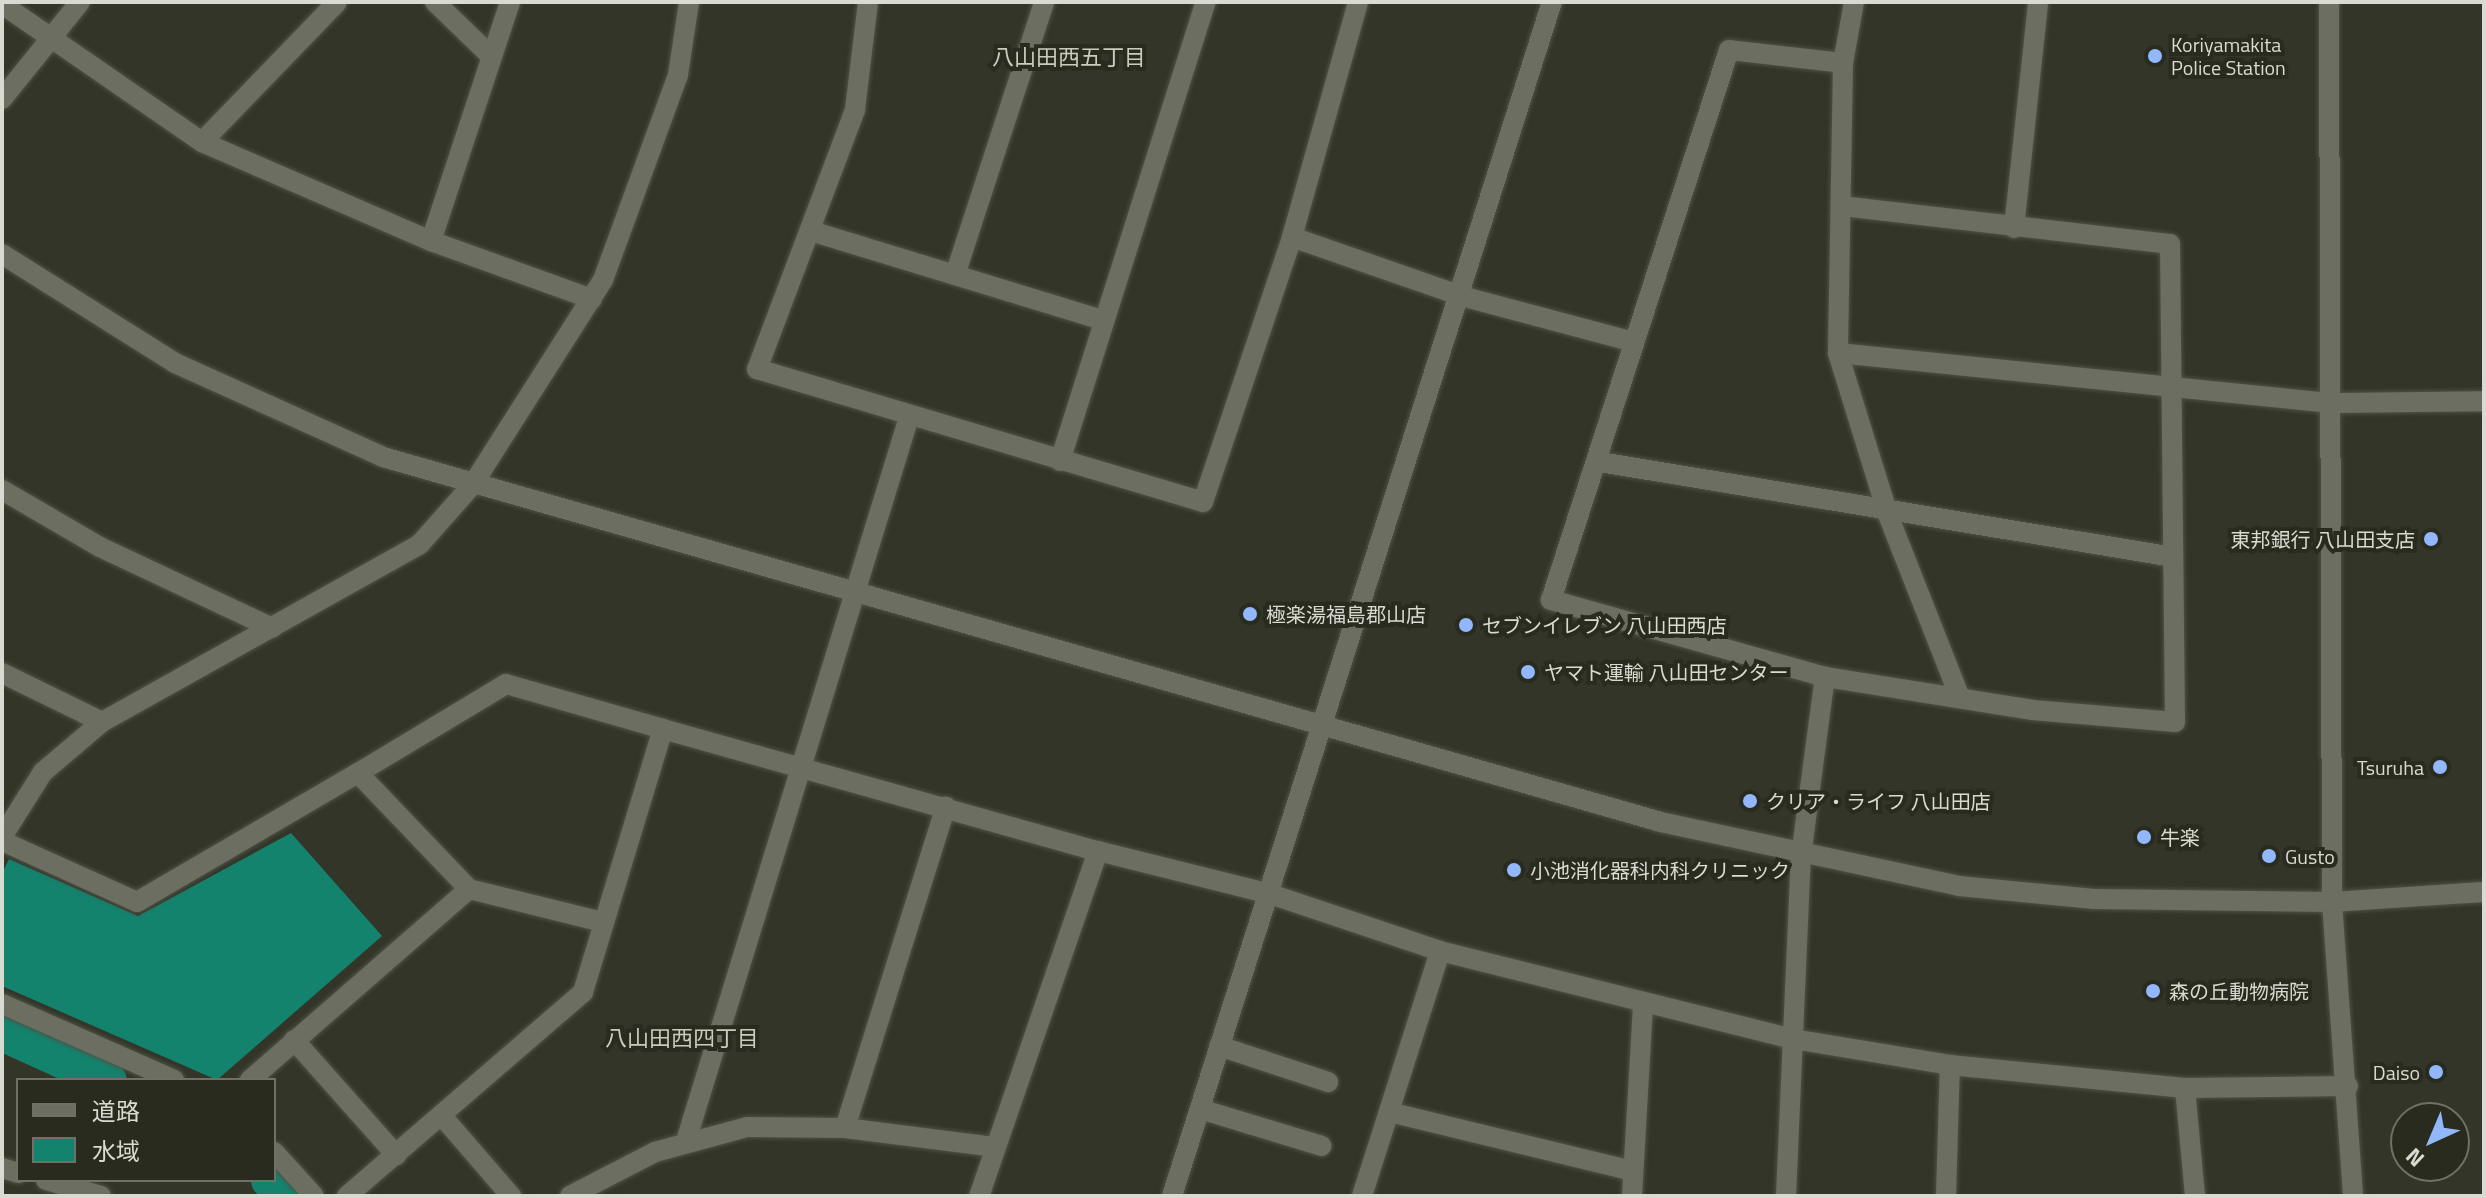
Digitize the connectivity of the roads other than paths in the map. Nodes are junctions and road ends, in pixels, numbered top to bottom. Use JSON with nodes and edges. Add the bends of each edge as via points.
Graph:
{"nodes":[{"id":1,"x":80,"y":2,"type":"edge"},
{"id":2,"x":337,"y":2,"type":"edge"},
{"id":3,"x":435,"y":2,"type":"edge"},
{"id":4,"x":510,"y":2,"type":"edge"},
{"id":5,"x":689,"y":2,"type":"edge"},
{"id":6,"x":868,"y":2,"type":"edge"},
{"id":7,"x":1044,"y":2,"type":"edge"},
{"id":8,"x":1206,"y":2,"type":"edge"},
{"id":9,"x":1358,"y":2,"type":"edge"},
{"id":10,"x":1552,"y":2,"type":"edge"},
{"id":11,"x":1854,"y":2,"type":"edge"},
{"id":12,"x":2038,"y":2,"type":"edge"},
{"id":13,"x":2329,"y":2,"type":"edge"},
{"id":14,"x":2,"y":4,"type":"edge"},
{"id":15,"x":45,"y":39,"type":"junction"},
{"id":16,"x":491,"y":56,"type":"junction"},
{"id":17,"x":1843,"y":63,"type":"junction"},
{"id":18,"x":3,"y":95,"type":"edge"},
{"id":19,"x":202,"y":142,"type":"junction"},
{"id":20,"x":1842,"y":206,"type":"junction"},
{"id":21,"x":2014,"y":228,"type":"junction"},
{"id":22,"x":811,"y":231,"type":"junction"},
{"id":23,"x":1292,"y":237,"type":"junction"},
{"id":24,"x":431,"y":241,"type":"junction"},
{"id":25,"x":2,"y":254,"type":"edge"},
{"id":26,"x":955,"y":275,"type":"junction"},
{"id":27,"x":1461,"y":296,"type":"junction"},
{"id":28,"x":592,"y":299,"type":"junction"},
{"id":29,"x":1102,"y":320,"type":"junction"},
{"id":30,"x":1634,"y":342,"type":"junction"},
{"id":31,"x":1838,"y":353,"type":"junction"},
{"id":32,"x":2172,"y":390,"type":"junction"},
{"id":33,"x":2484,"y":401,"type":"edge"},
{"id":34,"x":2331,"y":403,"type":"junction"},
{"id":35,"x":909,"y":417,"type":"junction"},
{"id":36,"x":1060,"y":461,"type":"junction"},
{"id":37,"x":1600,"y":462,"type":"junction"},
{"id":38,"x":473,"y":484,"type":"junction"},
{"id":39,"x":2,"y":490,"type":"edge"},
{"id":40,"x":1888,"y":515,"type":"junction"},
{"id":41,"x":2173,"y":557,"type":"junction"},
{"id":42,"x":853,"y":593,"type":"junction"},
{"id":43,"x":272,"y":628,"type":"junction"},
{"id":44,"x":2,"y":673,"type":"edge"},
{"id":45,"x":1825,"y":677,"type":"junction"},
{"id":46,"x":1959,"y":695,"type":"junction"},
{"id":47,"x":102,"y":722,"type":"junction"},
{"id":48,"x":1324,"y":723,"type":"junction"},
{"id":49,"x":663,"y":729,"type":"junction"},
{"id":50,"x":806,"y":765,"type":"junction"},
{"id":51,"x":358,"y":773,"type":"junction"},
{"id":52,"x":946,"y":806,"type":"junction"},
{"id":53,"x":2,"y":839,"type":"edge"},
{"id":54,"x":1098,"y":851,"type":"junction"},
{"id":55,"x":1801,"y":856,"type":"junction"},
{"id":56,"x":469,"y":889,"type":"junction"},
{"id":57,"x":2484,"y":892,"type":"edge"},
{"id":58,"x":1267,"y":893,"type":"junction"},
{"id":59,"x":2332,"y":902,"type":"junction"},
{"id":60,"x":602,"y":922,"type":"junction"},
{"id":61,"x":1440,"y":951,"type":"junction"},
{"id":62,"x":1643,"y":1003,"type":"junction"},
{"id":63,"x":2,"y":1004,"type":"edge"},
{"id":64,"x":1793,"y":1039,"type":"junction"},
{"id":65,"x":294,"y":1040,"type":"junction"},
{"id":66,"x":1219,"y":1046,"type":"junction"},
{"id":67,"x":1950,"y":1065,"type":"junction"},
{"id":68,"x":169,"y":1078,"type":"edge"},
{"id":69,"x":252,"y":1078,"type":"edge"},
{"id":70,"x":1328,"y":1082,"type":"dead end"},
{"id":71,"x":2348,"y":1086,"type":"junction"},
{"id":72,"x":2185,"y":1088,"type":"junction"},
{"id":73,"x":1200,"y":1109,"type":"junction"},
{"id":74,"x":1389,"y":1112,"type":"junction"},
{"id":75,"x":442,"y":1116,"type":"junction"},
{"id":76,"x":845,"y":1128,"type":"junction"},
{"id":77,"x":686,"y":1141,"type":"junction"},
{"id":78,"x":1322,"y":1146,"type":"dead end"},
{"id":79,"x":996,"y":1147,"type":"junction"},
{"id":80,"x":276,"y":1154,"type":"edge"},
{"id":81,"x":396,"y":1155,"type":"junction"},
{"id":82,"x":1633,"y":1171,"type":"junction"},
{"id":83,"x":53,"y":1182,"type":"edge"},
{"id":84,"x":101,"y":1196,"type":"edge"},
{"id":85,"x":314,"y":1196,"type":"edge"},
{"id":86,"x":347,"y":1196,"type":"edge"},
{"id":87,"x":511,"y":1196,"type":"edge"},
{"id":88,"x":570,"y":1196,"type":"edge"},
{"id":89,"x":979,"y":1196,"type":"edge"},
{"id":90,"x":1172,"y":1196,"type":"edge"},
{"id":91,"x":1362,"y":1196,"type":"edge"},
{"id":92,"x":1632,"y":1196,"type":"edge"},
{"id":93,"x":1786,"y":1196,"type":"edge"},
{"id":94,"x":1946,"y":1196,"type":"edge"},
{"id":95,"x":2195,"y":1196,"type":"edge"},
{"id":96,"x":2353,"y":1196,"type":"edge"}],
"edges":[{"from":1,"to":15,"type":"street"},
{"from":2,"to":19,"type":"street"},
{"from":3,"to":16,"type":"street"},
{"from":4,"to":16,"type":"street"},
{"from":5,"to":28,"type":"street","via":[[678,75]]},
{"from":6,"to":22,"type":"street","via":[[855,110]]},
{"from":7,"to":26,"type":"street"},
{"from":8,"to":29,"type":"street"},
{"from":9,"to":23,"type":"street"},
{"from":10,"to":27,"type":"street"},
{"from":11,"to":17,"type":"street"},
{"from":12,"to":21,"type":"street"},
{"from":13,"to":34,"type":"street"},
{"from":14,"to":15,"type":"street"},
{"from":15,"to":18,"type":"street"},
{"from":15,"to":19,"type":"street"},
{"from":16,"to":24,"type":"street"},
{"from":17,"to":20,"type":"street"},
{"from":17,"to":30,"type":"street","via":[[1729,50]]},
{"from":19,"to":24,"type":"street"},
{"from":20,"to":21,"type":"street"},
{"from":20,"to":31,"type":"street"},
{"from":21,"to":32,"type":"street","via":[[2170,244]]},
{"from":22,"to":26,"type":"street"},
{"from":22,"to":35,"type":"street","via":[[757,369]]},
{"from":23,"to":27,"type":"street"},
{"from":23,"to":36,"type":"street","via":[[1203,502]]},
{"from":24,"to":28,"type":"street"},
{"from":25,"to":38,"type":"street","via":[[175,363],[383,457]]},
{"from":26,"to":29,"type":"street"},
{"from":27,"to":30,"type":"street"},
{"from":27,"to":48,"type":"street"},
{"from":28,"to":38,"type":"street"},
{"from":29,"to":36,"type":"street"},
{"from":30,"to":37,"type":"street"},
{"from":31,"to":32,"type":"street"},
{"from":31,"to":40,"type":"street"},
{"from":32,"to":34,"type":"street"},
{"from":32,"to":41,"type":"street"},
{"from":33,"to":34,"type":"street"},
{"from":34,"to":59,"type":"street"},
{"from":35,"to":36,"type":"street"},
{"from":35,"to":42,"type":"street"},
{"from":37,"to":40,"type":"street"},
{"from":37,"to":45,"type":"street","via":[[1551,600]]},
{"from":38,"to":42,"type":"street"},
{"from":38,"to":43,"type":"street","via":[[420,544]]},
{"from":39,"to":43,"type":"street","via":[[100,547]]},
{"from":40,"to":41,"type":"street"},
{"from":40,"to":46,"type":"street"},
{"from":41,"to":46,"type":"street","via":[[2175,722]]},
{"from":42,"to":48,"type":"street"},
{"from":42,"to":50,"type":"street"},
{"from":43,"to":47,"type":"street"},
{"from":44,"to":47,"type":"street"},
{"from":45,"to":46,"type":"street"},
{"from":45,"to":55,"type":"street"},
{"from":47,"to":53,"type":"street","via":[[43,772]]},
{"from":48,"to":55,"type":"street"},
{"from":48,"to":58,"type":"street"},
{"from":49,"to":50,"type":"street"},
{"from":49,"to":51,"type":"street","via":[[506,684]]},
{"from":49,"to":60,"type":"street"},
{"from":50,"to":52,"type":"street"},
{"from":50,"to":77,"type":"street"},
{"from":51,"to":53,"type":"street","via":[[137,902]]},
{"from":51,"to":56,"type":"street"},
{"from":52,"to":54,"type":"street"},
{"from":52,"to":76,"type":"street"},
{"from":54,"to":58,"type":"street"},
{"from":54,"to":79,"type":"street"},
{"from":55,"to":59,"type":"street","via":[[1959,886],[2094,899]]},
{"from":55,"to":64,"type":"street"},
{"from":56,"to":60,"type":"street"},
{"from":56,"to":65,"type":"street"},
{"from":57,"to":59,"type":"street"},
{"from":58,"to":61,"type":"street"},
{"from":58,"to":66,"type":"street"},
{"from":59,"to":71,"type":"street"},
{"from":60,"to":75,"type":"street","via":[[583,992]]},
{"from":61,"to":62,"type":"street"},
{"from":61,"to":74,"type":"street"},
{"from":62,"to":64,"type":"street"},
{"from":62,"to":82,"type":"street"},
{"from":63,"to":68,"type":"street"},
{"from":64,"to":67,"type":"street"},
{"from":64,"to":93,"type":"street"},
{"from":65,"to":69,"type":"street"},
{"from":65,"to":81,"type":"street"},
{"from":66,"to":70,"type":"street"},
{"from":66,"to":73,"type":"street"},
{"from":67,"to":72,"type":"street"},
{"from":67,"to":94,"type":"street"},
{"from":71,"to":72,"type":"street"},
{"from":71,"to":96,"type":"street"},
{"from":72,"to":95,"type":"street"},
{"from":73,"to":78,"type":"street"},
{"from":73,"to":90,"type":"street"},
{"from":74,"to":82,"type":"street"},
{"from":74,"to":91,"type":"street"},
{"from":75,"to":81,"type":"street"},
{"from":75,"to":87,"type":"street"},
{"from":76,"to":77,"type":"street","via":[[747,1127]]},
{"from":76,"to":79,"type":"street"},
{"from":77,"to":88,"type":"street","via":[[622,1165]]},
{"from":79,"to":89,"type":"street"},
{"from":80,"to":85,"type":"street"},
{"from":81,"to":86,"type":"street"},
{"from":82,"to":92,"type":"street"},
{"from":83,"to":84,"type":"street"}]}
